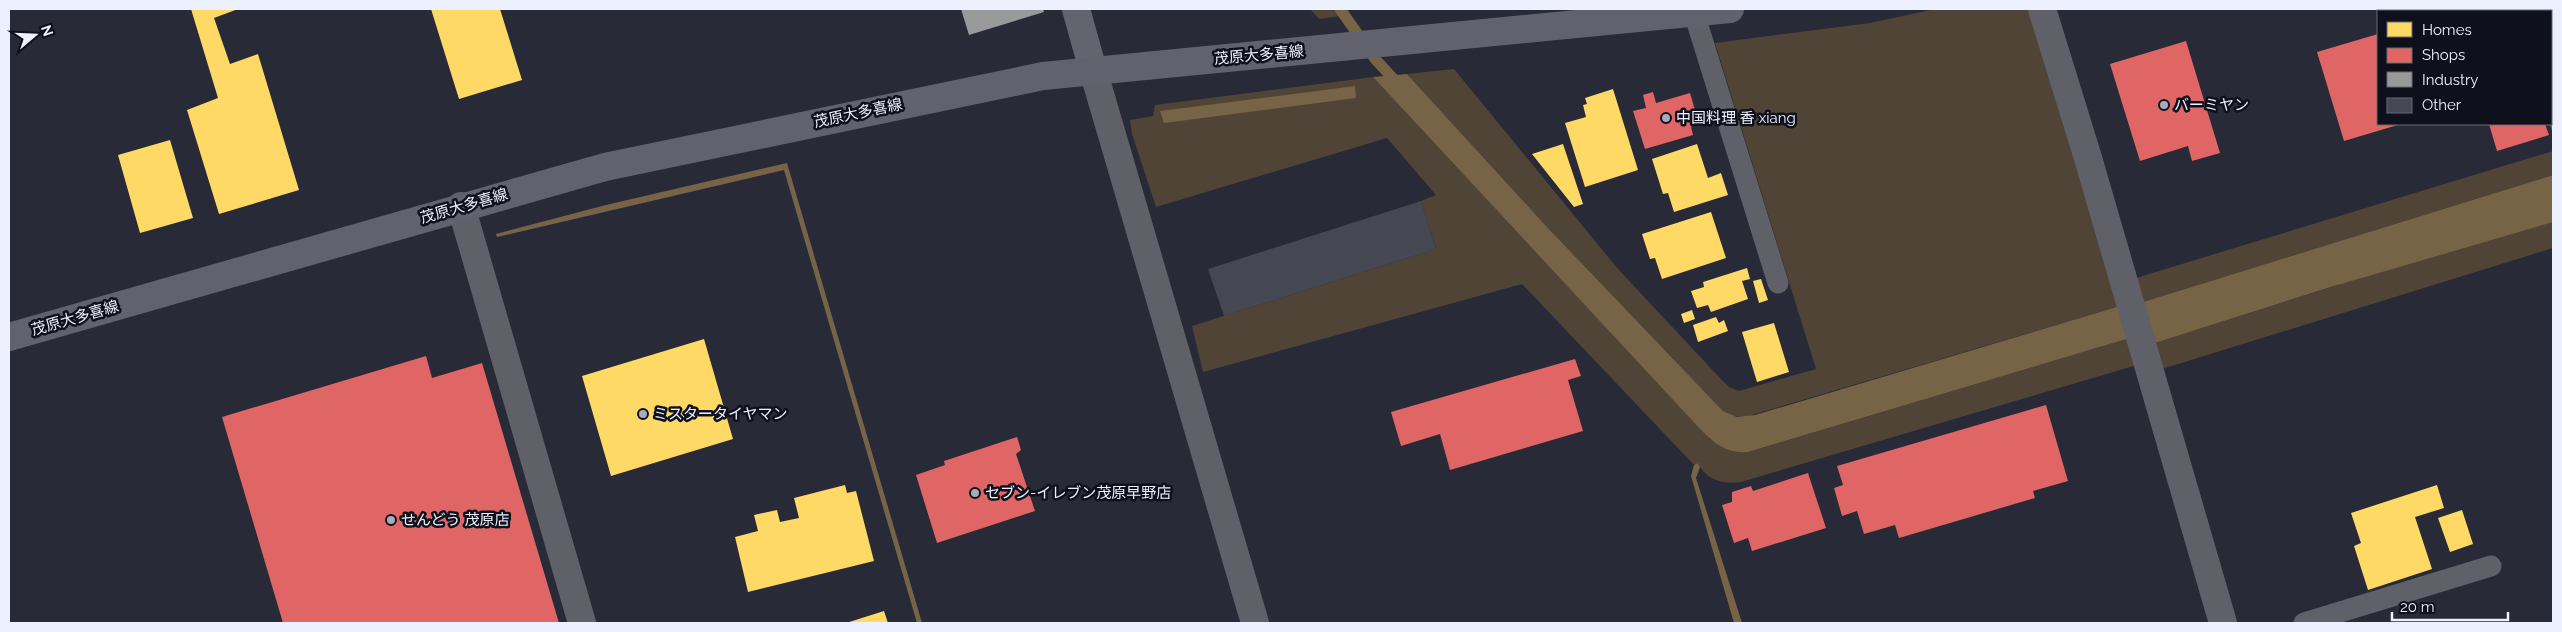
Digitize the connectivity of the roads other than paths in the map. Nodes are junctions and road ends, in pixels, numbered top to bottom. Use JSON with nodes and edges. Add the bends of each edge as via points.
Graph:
{"nodes":[{"id":1,"x":1076,"y":9,"type":"edge"},
{"id":2,"x":1730,"y":9,"type":"edge"},
{"id":3,"x":2042,"y":9,"type":"edge"},
{"id":4,"x":1694,"y":13,"type":"junction"},
{"id":5,"x":1093,"y":70,"type":"junction"},
{"id":6,"x":461,"y":206,"type":"junction"},
{"id":7,"x":1778,"y":283,"type":"dead end"},
{"id":8,"x":9,"y":337,"type":"edge"},
{"id":9,"x":2491,"y":566,"type":"dead end"},
{"id":10,"x":582,"y":623,"type":"edge"},
{"id":11,"x":1255,"y":623,"type":"edge"},
{"id":12,"x":2223,"y":623,"type":"edge"},
{"id":13,"x":2304,"y":623,"type":"edge"}],
"edges":[{"from":1,"to":5,"type":"street"},
{"from":2,"to":4,"type":"main road","name":"茂原大多喜線"},
{"from":3,"to":12,"type":"street"},
{"from":4,"to":5,"type":"main road","name":"茂原大多喜線"},
{"from":4,"to":7,"type":"lane"},
{"from":5,"to":6,"type":"main road","name":"茂原大多喜線","via":[[1043,76],[756,134],[605,167]]},
{"from":5,"to":11,"type":"street"},
{"from":6,"to":8,"type":"main road","name":"茂原大多喜線"},
{"from":6,"to":10,"type":"street"},
{"from":9,"to":13,"type":"lane"}]}
